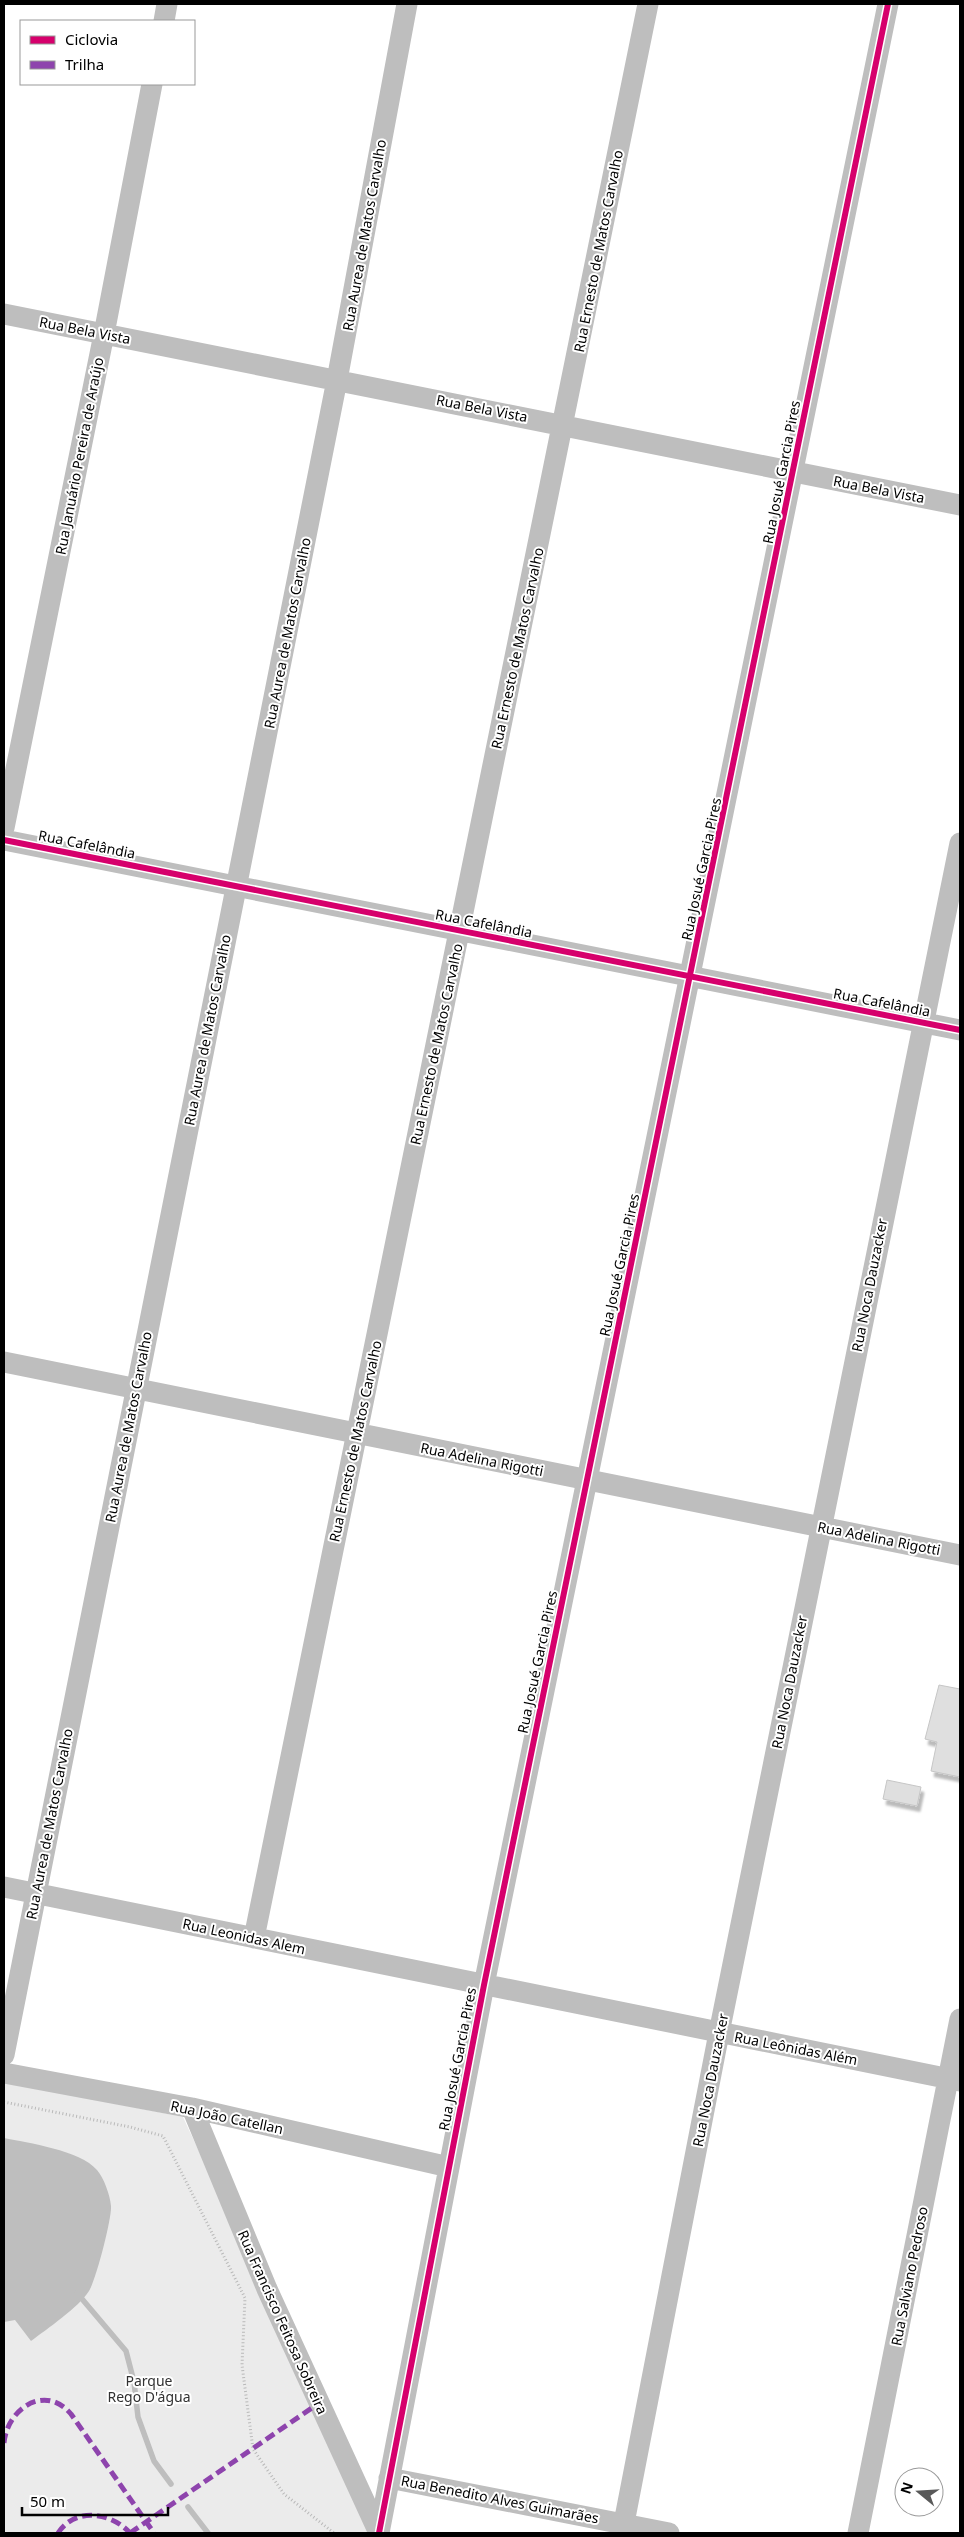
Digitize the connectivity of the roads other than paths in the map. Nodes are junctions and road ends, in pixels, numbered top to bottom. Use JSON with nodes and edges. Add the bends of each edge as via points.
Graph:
{"nodes":[{"id":1,"x":168,"y":4,"type":"edge"},
{"id":2,"x":407,"y":4,"type":"edge"},
{"id":3,"x":648,"y":4,"type":"edge"},
{"id":4,"x":888,"y":4,"type":"edge"},
{"id":5,"x":164,"y":20,"type":"edge"},
{"id":6,"x":152,"y":85,"type":"edge"},
{"id":7,"x":4,"y":314,"type":"edge"},
{"id":8,"x":104,"y":334,"type":"junction"},
{"id":9,"x":337,"y":380,"type":"junction"},
{"id":10,"x":563,"y":424,"type":"junction"},
{"id":11,"x":794,"y":472,"type":"junction"},
{"id":12,"x":960,"y":504,"type":"edge"},
{"id":13,"x":4,"y":828,"type":"edge"},
{"id":14,"x":4,"y":840,"type":"edge"},
{"id":15,"x":960,"y":843,"type":"edge"},
{"id":16,"x":236,"y":886,"type":"junction"},
{"id":17,"x":460,"y":931,"type":"junction"},
{"id":18,"x":692,"y":977,"type":"junction"},
{"id":19,"x":922,"y":1022,"type":"junction"},
{"id":20,"x":960,"y":1030,"type":"edge"},
{"id":21,"x":4,"y":1362,"type":"edge"},
{"id":22,"x":136,"y":1389,"type":"junction"},
{"id":23,"x":357,"y":1434,"type":"junction"},
{"id":24,"x":587,"y":1480,"type":"junction"},
{"id":25,"x":821,"y":1527,"type":"junction"},
{"id":26,"x":960,"y":1555,"type":"edge"},
{"id":27,"x":4,"y":1887,"type":"edge"},
{"id":28,"x":35,"y":1894,"type":"junction"},
{"id":29,"x":254,"y":1938,"type":"junction"},
{"id":30,"x":484,"y":1985,"type":"junction"},
{"id":31,"x":960,"y":2019,"type":"edge"},
{"id":32,"x":718,"y":2033,"type":"junction"},
{"id":33,"x":4,"y":2055,"type":"edge"},
{"id":34,"x":4,"y":2073,"type":"edge"},
{"id":35,"x":954,"y":2080,"type":"edge"},
{"id":36,"x":192,"y":2108,"type":"junction"},
{"id":37,"x":449,"y":2167,"type":"junction"},
{"id":38,"x":389,"y":2478,"type":"junction"},
{"id":39,"x":624,"y":2523,"type":"junction"},
{"id":40,"x":379,"y":2533,"type":"edge"},
{"id":41,"x":668,"y":2533,"type":"edge"},
{"id":42,"x":858,"y":2533,"type":"edge"}],
"edges":[{"from":1,"to":5,"type":"street"},
{"from":2,"to":9,"type":"street","name":"Rua Aurea de Matos Carvalho"},
{"from":3,"to":10,"type":"street","name":"Rua Ernesto de Matos Carvalho"},
{"from":4,"to":11,"type":"street","name":"Rua Josué Garcia Pires"},
{"from":6,"to":8,"type":"street","name":"Rua Januário Pereira de Araújo"},
{"from":7,"to":8,"type":"street","name":"Rua Bela Vista"},
{"from":8,"to":9,"type":"street","name":"Rua Bela Vista"},
{"from":8,"to":13,"type":"street","name":"Rua Januário Pereira de Araújo"},
{"from":9,"to":10,"type":"street","name":"Rua Bela Vista"},
{"from":9,"to":16,"type":"street","name":"Rua Aurea de Matos Carvalho"},
{"from":10,"to":11,"type":"street","name":"Rua Bela Vista"},
{"from":10,"to":17,"type":"street","name":"Rua Ernesto de Matos Carvalho"},
{"from":11,"to":12,"type":"street","name":"Rua Bela Vista"},
{"from":11,"to":18,"type":"street","name":"Rua Josué Garcia Pires"},
{"from":14,"to":16,"type":"street","name":"Rua Cafelândia"},
{"from":15,"to":19,"type":"street","name":"Rua Noca Dauzacker"},
{"from":16,"to":17,"type":"street","name":"Rua Cafelândia"},
{"from":16,"to":22,"type":"street","name":"Rua Aurea de Matos Carvalho"},
{"from":17,"to":18,"type":"street","name":"Rua Cafelândia"},
{"from":17,"to":23,"type":"street","name":"Rua Ernesto de Matos Carvalho"},
{"from":18,"to":19,"type":"street","name":"Rua Cafelândia"},
{"from":18,"to":24,"type":"street","name":"Rua Josué Garcia Pires"},
{"from":19,"to":20,"type":"street","name":"Rua Cafelândia"},
{"from":19,"to":25,"type":"street","name":"Rua Noca Dauzacker"},
{"from":21,"to":22,"type":"street","name":"Rua Adelina Rigotti"},
{"from":22,"to":23,"type":"street","name":"Rua Adelina Rigotti"},
{"from":22,"to":28,"type":"street","name":"Rua Aurea de Matos Carvalho"},
{"from":23,"to":24,"type":"street","name":"Rua Adelina Rigotti"},
{"from":23,"to":29,"type":"street","name":"Rua Ernesto de Matos Carvalho"},
{"from":24,"to":25,"type":"street","name":"Rua Adelina Rigotti"},
{"from":24,"to":30,"type":"street","name":"Rua Josué Garcia Pires"},
{"from":25,"to":26,"type":"street","name":"Rua Adelina Rigotti"},
{"from":25,"to":32,"type":"street","name":"Rua Noca Dauzacker"},
{"from":27,"to":28,"type":"street","name":"Rua Leonidas Alem"},
{"from":28,"to":29,"type":"street","name":"Rua Leonidas Alem"},
{"from":28,"to":33,"type":"street","name":"Rua Aurea de Matos Carvalho"},
{"from":29,"to":30,"type":"street","name":"Rua Leonidas Alem"},
{"from":30,"to":32,"type":"street","name":"Rua Leônidas Além"},
{"from":30,"to":37,"type":"street","name":"Rua Josué Garcia Pires"},
{"from":31,"to":35,"type":"street","name":"Rua Salviano Pedroso"},
{"from":32,"to":35,"type":"street","name":"Rua Leônidas Além"},
{"from":32,"to":39,"type":"street","name":"Rua Noca Dauzacker"},
{"from":34,"to":36,"type":"street","name":"Rua João Catellan"},
{"from":35,"to":42,"type":"street","name":"Rua Salviano Pedroso"},
{"from":36,"to":37,"type":"street","name":"Rua João Catellan"},
{"from":36,"to":40,"type":"street","name":"Rua Francisco Feitosa Sobreira","via":[[267,2289]]},
{"from":37,"to":38,"type":"street","name":"Rua Josué Garcia Pires"},
{"from":38,"to":39,"type":"street","name":"Rua Benedito Alves Guimarães"},
{"from":38,"to":40,"type":"street","name":"Rua Josué Garcia Pires"},
{"from":39,"to":41,"type":"street","name":"Rua Benedito Alves Guimarães"}]}
